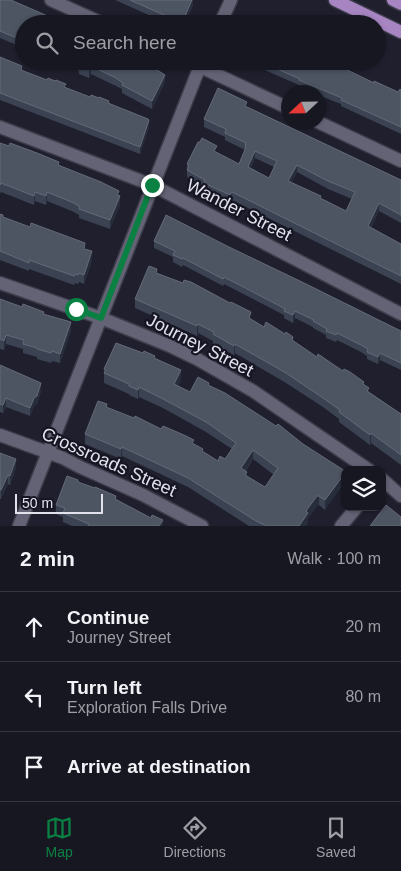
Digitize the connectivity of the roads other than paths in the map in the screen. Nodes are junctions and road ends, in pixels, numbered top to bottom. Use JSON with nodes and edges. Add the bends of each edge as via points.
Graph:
{"nodes":[{"id":1,"x":51,"y":0,"type":"edge"},
{"id":2,"x":232,"y":0,"type":"edge"},
{"id":3,"x":335,"y":0,"type":"edge"},
{"id":4,"x":393,"y":0,"type":"edge"},
{"id":5,"x":401,"y":4,"type":"edge"},
{"id":6,"x":84,"y":15,"type":"edge"},
{"id":7,"x":224,"y":15,"type":"edge"},
{"id":8,"x":366,"y":15,"type":"edge"},
{"id":9,"x":386,"y":25,"type":"edge"},
{"id":10,"x":401,"y":32,"type":"edge"},
{"id":11,"x":194,"y":70,"type":"edge"},
{"id":12,"x":211,"y":70,"type":"edge"},
{"id":13,"x":281,"y":105,"type":"edge"},
{"id":14,"x":326,"y":126,"type":"edge"},
{"id":15,"x":0,"y":127,"type":"edge"},
{"id":16,"x":401,"y":161,"type":"edge"},
{"id":17,"x":152,"y":185,"type":"junction"},
{"id":18,"x":0,"y":283,"type":"edge"},
{"id":19,"x":401,"y":314,"type":"edge"},
{"id":20,"x":101,"y":318,"type":"junction"},
{"id":21,"x":0,"y":435,"type":"edge"},
{"id":22,"x":47,"y":451,"type":"junction"},
{"id":23,"x":363,"y":466,"type":"edge"},
{"id":24,"x":386,"y":483,"type":"edge"},
{"id":25,"x":401,"y":496,"type":"edge"},
{"id":26,"x":354,"y":511,"type":"edge"},
{"id":27,"x":18,"y":526,"type":"edge"},
{"id":28,"x":202,"y":526,"type":"edge"},
{"id":29,"x":341,"y":526,"type":"edge"}],
"edges":[{"from":1,"to":6,"type":"street"},
{"from":2,"to":7,"type":"street"},
{"from":3,"to":8,"type":"main road"},
{"from":4,"to":5,"type":"main road"},
{"from":9,"to":10,"type":"main road"},
{"from":11,"to":17,"type":"street"},
{"from":12,"to":13,"type":"street"},
{"from":14,"to":16,"type":"street"},
{"from":15,"to":17,"type":"street","name":"Wander Street"},
{"from":17,"to":19,"type":"street","name":"Wander Street"},
{"from":17,"to":20,"type":"street"},
{"from":18,"to":20,"type":"street","name":"Journey Street"},
{"from":20,"to":22,"type":"street"},
{"from":20,"to":23,"type":"street","name":"Journey Street","via":[[209,366],[253,391]]},
{"from":21,"to":22,"type":"street","name":"Crossroads Street"},
{"from":22,"to":27,"type":"street"},
{"from":22,"to":28,"type":"street","name":"Crossroads Street","via":[[144,495]]},
{"from":24,"to":25,"type":"street"},
{"from":26,"to":29,"type":"street"}]}
